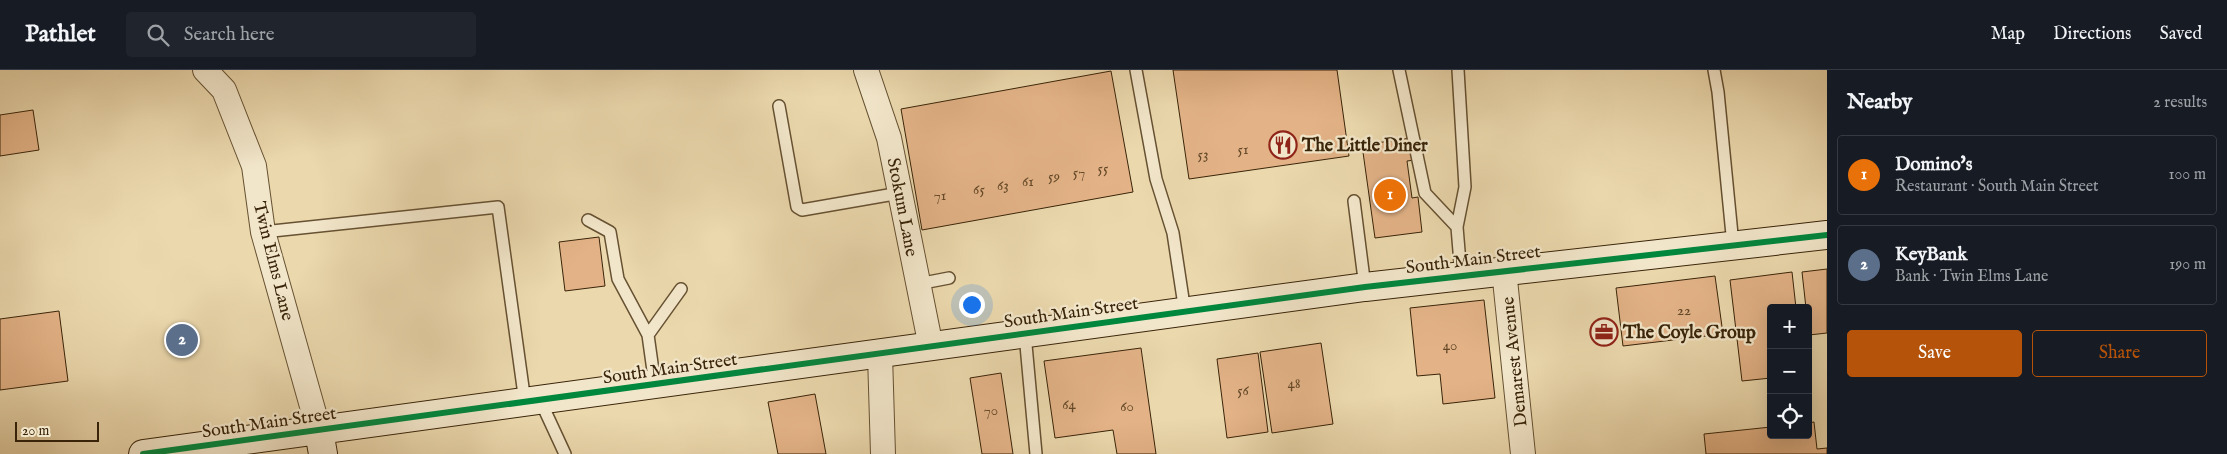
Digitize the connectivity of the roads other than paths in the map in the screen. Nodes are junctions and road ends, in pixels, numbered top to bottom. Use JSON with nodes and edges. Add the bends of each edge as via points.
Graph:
{"nodes":[{"id":1,"x":205,"y":70,"type":"edge"},
{"id":2,"x":866,"y":70,"type":"edge"},
{"id":3,"x":1136,"y":70,"type":"edge"},
{"id":4,"x":1399,"y":70,"type":"edge"},
{"id":5,"x":1458,"y":70,"type":"edge"},
{"id":6,"x":1714,"y":70,"type":"edge"},
{"id":7,"x":779,"y":106,"type":"dead end"},
{"id":8,"x":900,"y":193,"type":"junction"},
{"id":9,"x":1354,"y":201,"type":"dead end"},
{"id":10,"x":588,"y":220,"type":"dead end"},
{"id":11,"x":1457,"y":226,"type":"junction"},
{"id":12,"x":264,"y":232,"type":"junction"},
{"id":13,"x":1827,"y":235,"type":"edge"},
{"id":14,"x":1733,"y":245,"type":"junction"},
{"id":15,"x":1504,"y":270,"type":"junction"},
{"id":16,"x":1461,"y":276,"type":"junction"},
{"id":17,"x":949,"y":278,"type":"dead end"},
{"id":18,"x":918,"y":284,"type":"junction"},
{"id":19,"x":1366,"y":287,"type":"junction"},
{"id":20,"x":681,"y":288,"type":"dead end"},
{"id":21,"x":1185,"y":312,"type":"junction"},
{"id":22,"x":1025,"y":334,"type":"junction"},
{"id":23,"x":648,"y":335,"type":"junction"},
{"id":24,"x":931,"y":347,"type":"junction"},
{"id":25,"x":880,"y":355,"type":"junction"},
{"id":26,"x":655,"y":385,"type":"junction"},
{"id":27,"x":533,"y":401,"type":"junction"},
{"id":28,"x":321,"y":442,"type":"edge"},
{"id":29,"x":143,"y":454,"type":"edge"},
{"id":30,"x":565,"y":454,"type":"edge"},
{"id":31,"x":883,"y":454,"type":"edge"},
{"id":32,"x":1036,"y":454,"type":"edge"},
{"id":33,"x":1523,"y":454,"type":"edge"}],
"edges":[{"from":1,"to":12,"type":"street","name":"Twin Elms Lane","via":[[224,90],[254,166]]},
{"from":2,"to":8,"type":"street","name":"Stokum Lane","via":[[889,138]]},
{"from":3,"to":21,"type":"lane","via":[[1156,179],[1173,233]]},
{"from":4,"to":11,"type":"lane","via":[[1425,193]]},
{"from":5,"to":11,"type":"lane","via":[[1465,187]]},
{"from":6,"to":14,"type":"lane"},
{"from":7,"to":8,"type":"lane","via":[[797,207],[802,210]]},
{"from":8,"to":18,"type":"street","name":"Stokum Lane"},
{"from":9,"to":19,"type":"lane"},
{"from":10,"to":23,"type":"lane","via":[[610,232],[618,279]]},
{"from":11,"to":16,"type":"lane"},
{"from":12,"to":27,"type":"lane","via":[[498,207]]},
{"from":12,"to":28,"type":"street","name":"Twin Elms Lane"},
{"from":13,"to":14,"type":"street","name":"South Main Street"},
{"from":14,"to":15,"type":"street","name":"South Main Street"},
{"from":15,"to":16,"type":"street","name":"South Main Street"},
{"from":15,"to":33,"type":"street","name":"Demarest Avenue"},
{"from":16,"to":19,"type":"street","name":"South Main Street"},
{"from":17,"to":18,"type":"lane"},
{"from":18,"to":24,"type":"street","name":"Stokum Lane"},
{"from":19,"to":21,"type":"street","name":"South Main Street"},
{"from":20,"to":23,"type":"lane"},
{"from":21,"to":22,"type":"street","name":"South Main Street"},
{"from":22,"to":24,"type":"street","name":"South Main Street"},
{"from":22,"to":32,"type":"lane"},
{"from":23,"to":26,"type":"lane"},
{"from":24,"to":25,"type":"street","name":"South Main Street"},
{"from":25,"to":26,"type":"street","name":"South Main Street"},
{"from":25,"to":31,"type":"street"},
{"from":26,"to":27,"type":"street","name":"South Main Street"},
{"from":27,"to":28,"type":"street","name":"South Main Street"},
{"from":27,"to":30,"type":"lane"},
{"from":28,"to":29,"type":"street","name":"South Main Street"}]}
